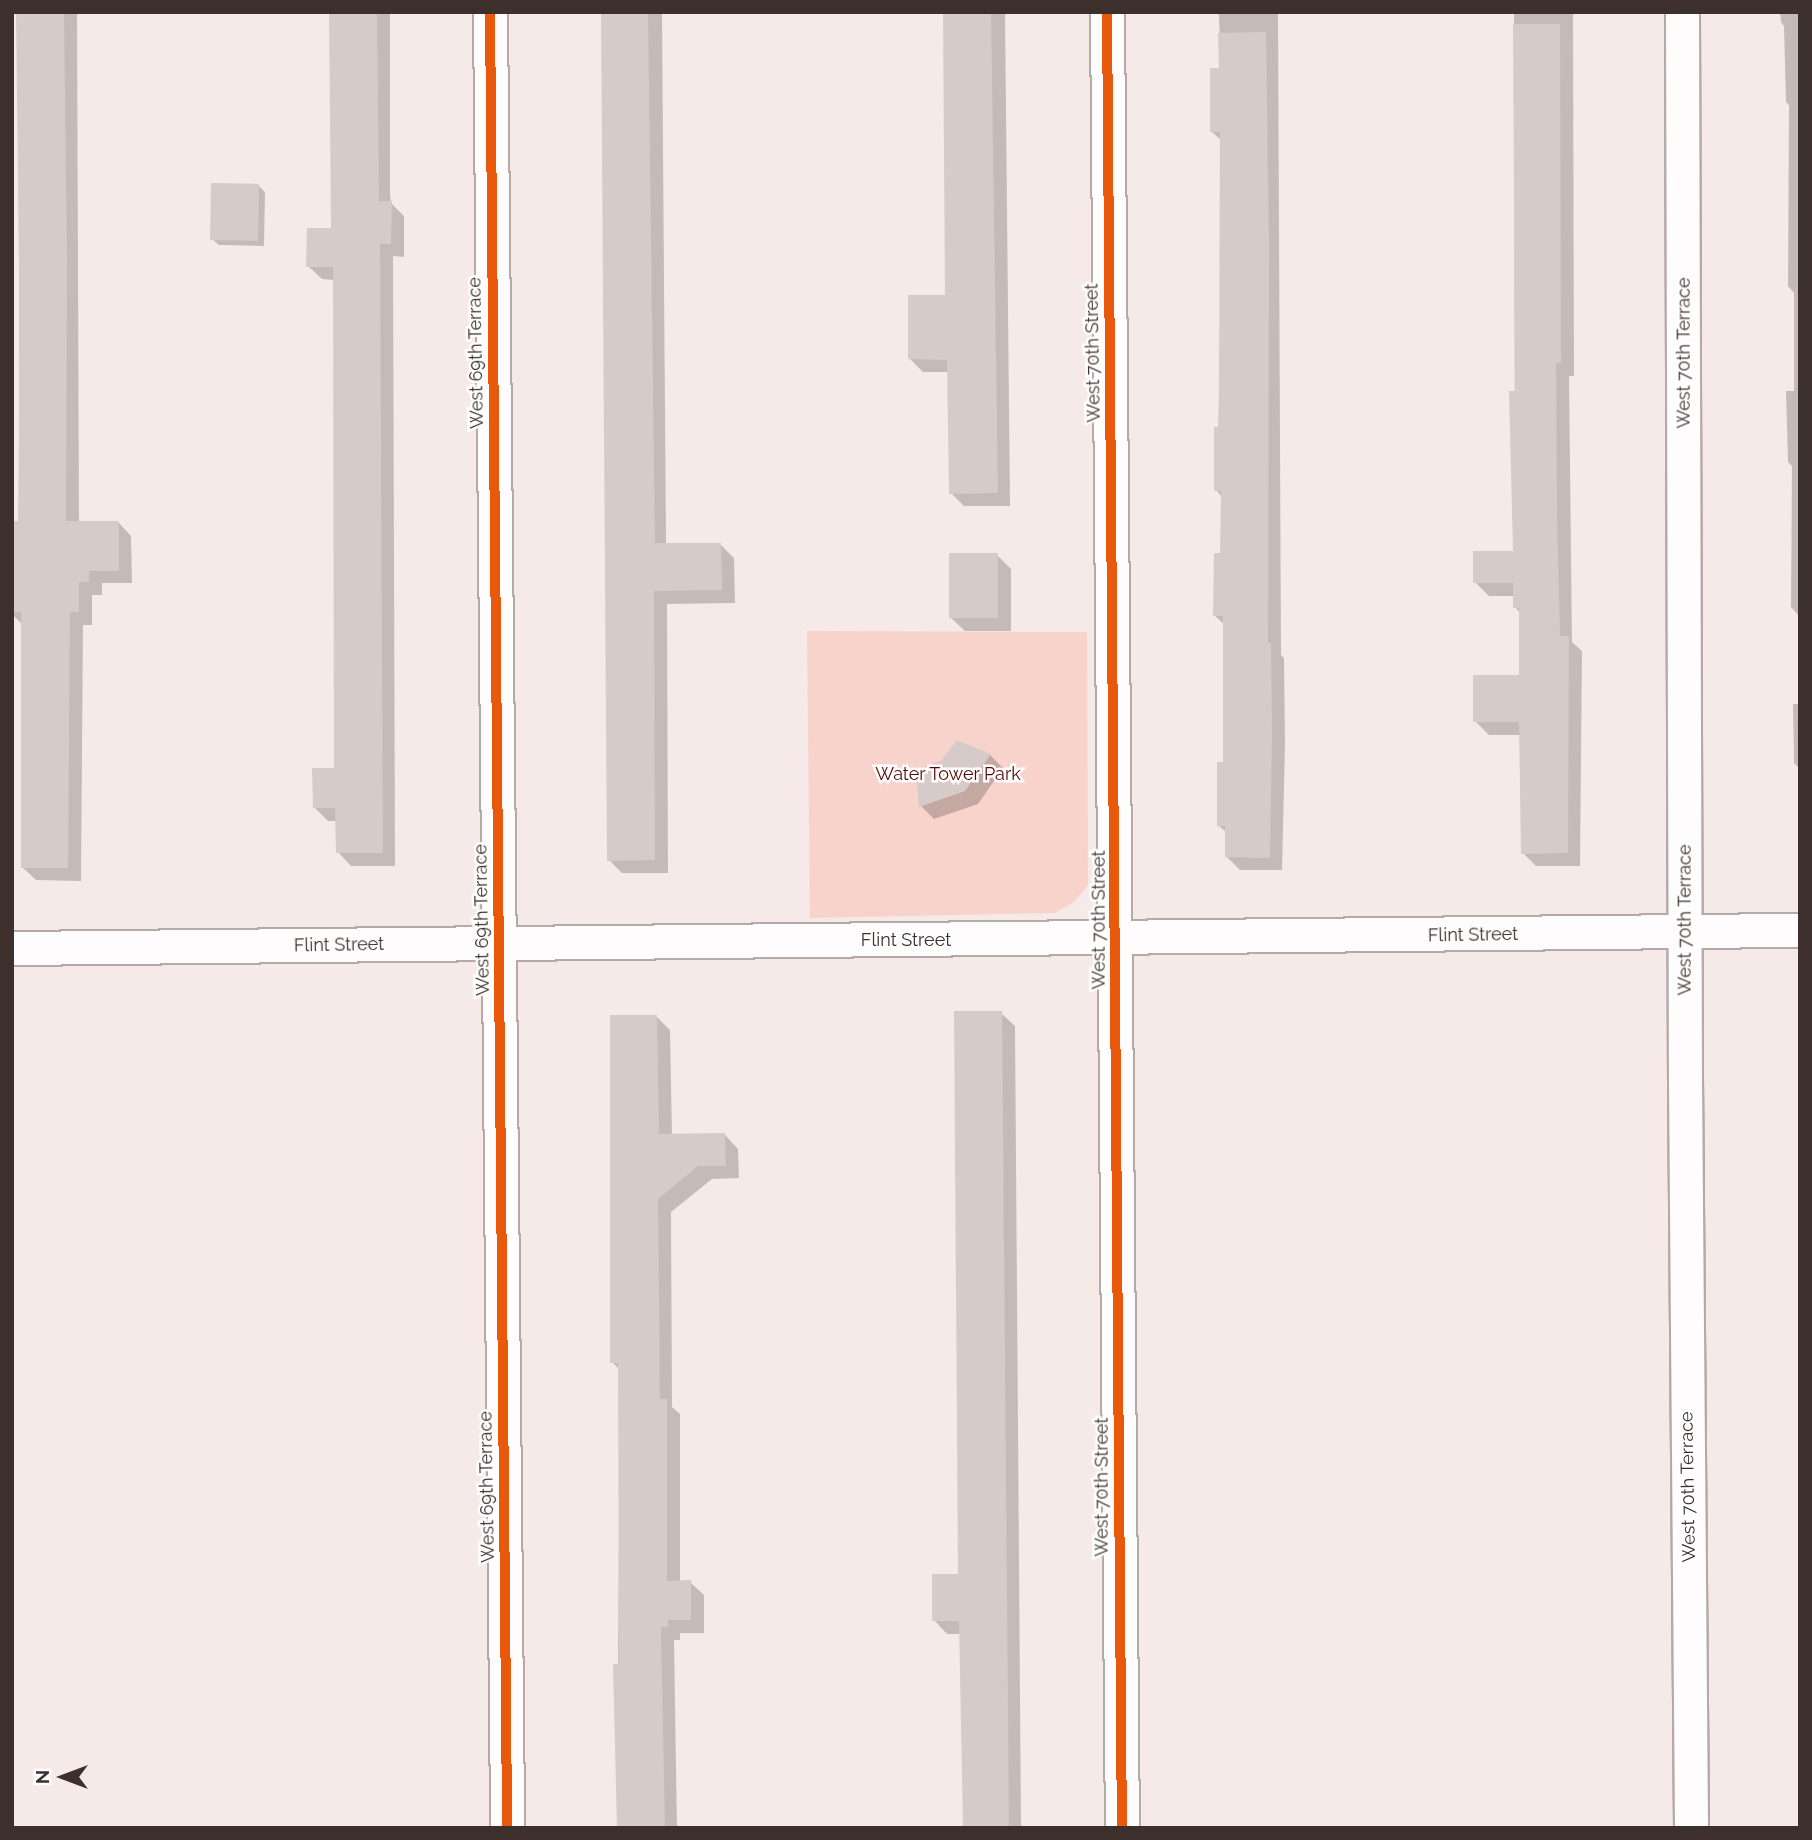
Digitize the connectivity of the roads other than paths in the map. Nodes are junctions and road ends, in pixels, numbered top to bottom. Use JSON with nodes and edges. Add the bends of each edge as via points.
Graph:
{"nodes":[{"id":1,"x":490,"y":12,"type":"edge"},
{"id":2,"x":1107,"y":12,"type":"edge"},
{"id":3,"x":1682,"y":12,"type":"edge"},
{"id":4,"x":1800,"y":930,"type":"edge"},
{"id":5,"x":1685,"y":932,"type":"junction"},
{"id":6,"x":1117,"y":939,"type":"junction"},
{"id":7,"x":500,"y":943,"type":"junction"},
{"id":8,"x":12,"y":948,"type":"edge"},
{"id":9,"x":507,"y":1828,"type":"edge"},
{"id":10,"x":1122,"y":1828,"type":"edge"},
{"id":11,"x":1691,"y":1828,"type":"edge"}],
"edges":[{"from":1,"to":7,"type":"street","name":"West 69th Terrace"},
{"from":2,"to":6,"type":"street","name":"West 70th Street"},
{"from":3,"to":5,"type":"street","name":"West 70th Terrace"},
{"from":4,"to":5,"type":"street","name":"Flint Street"},
{"from":5,"to":6,"type":"street","name":"Flint Street"},
{"from":5,"to":11,"type":"street","name":"West 70th Terrace"},
{"from":6,"to":7,"type":"street","name":"Flint Street"},
{"from":6,"to":10,"type":"street","name":"West 70th Street"},
{"from":7,"to":8,"type":"street","name":"Flint Street"},
{"from":7,"to":9,"type":"street","name":"West 69th Terrace"}]}
